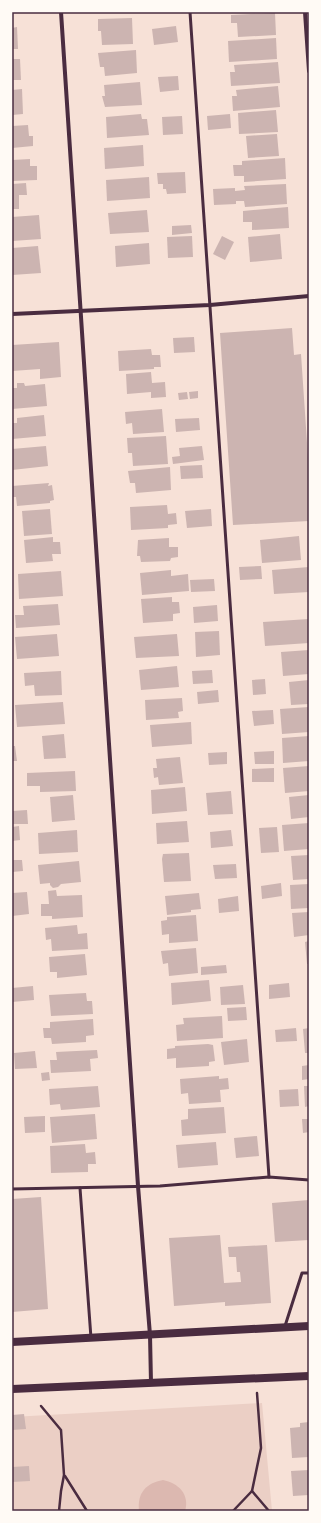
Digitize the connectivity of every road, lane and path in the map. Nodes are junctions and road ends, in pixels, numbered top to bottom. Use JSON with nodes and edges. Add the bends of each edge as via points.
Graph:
{"nodes":[{"id":1,"x":61,"y":12,"type":"edge"},
{"id":2,"x":190,"y":12,"type":"edge"},
{"id":3,"x":305,"y":12,"type":"edge"},
{"id":4,"x":309,"y":71,"type":"edge"},
{"id":5,"x":309,"y":296,"type":"edge"},
{"id":6,"x":210,"y":305,"type":"junction"},
{"id":7,"x":80,"y":311,"type":"junction"},
{"id":8,"x":12,"y":314,"type":"edge"},
{"id":9,"x":269,"y":1177,"type":"junction"},
{"id":10,"x":309,"y":1180,"type":"edge"},
{"id":11,"x":138,"y":1186,"type":"junction"},
{"id":12,"x":80,"y":1188,"type":"junction"},
{"id":13,"x":12,"y":1189,"type":"edge"},
{"id":14,"x":309,"y":1273,"type":"edge"},
{"id":15,"x":309,"y":1326,"type":"edge"},
{"id":16,"x":285,"y":1328,"type":"junction"},
{"id":17,"x":150,"y":1335,"type":"junction"},
{"id":18,"x":91,"y":1338,"type":"junction"},
{"id":19,"x":12,"y":1342,"type":"edge"},
{"id":20,"x":309,"y":1376,"type":"edge"},
{"id":21,"x":151,"y":1384,"type":"junction"},
{"id":22,"x":12,"y":1390,"type":"edge"},
{"id":23,"x":257,"y":1393,"type":"dead end"},
{"id":24,"x":41,"y":1406,"type":"dead end"},
{"id":25,"x":64,"y":1475,"type":"junction"},
{"id":26,"x":252,"y":1491,"type":"junction"},
{"id":27,"x":59,"y":1511,"type":"edge"},
{"id":28,"x":87,"y":1511,"type":"edge"},
{"id":29,"x":233,"y":1511,"type":"edge"},
{"id":30,"x":269,"y":1511,"type":"edge"}],
"edges":[{"from":1,"to":7,"type":"street"},
{"from":2,"to":6,"type":"lane"},
{"from":3,"to":4,"type":"street"},
{"from":5,"to":6,"type":"street"},
{"from":6,"to":7,"type":"street"},
{"from":6,"to":9,"type":"lane"},
{"from":7,"to":8,"type":"street"},
{"from":7,"to":11,"type":"street"},
{"from":9,"to":10,"type":"lane"},
{"from":9,"to":11,"type":"lane"},
{"from":11,"to":12,"type":"lane"},
{"from":11,"to":17,"type":"street"},
{"from":12,"to":13,"type":"lane"},
{"from":12,"to":18,"type":"lane"},
{"from":14,"to":16,"type":"lane","via":[[302,1273]]},
{"from":15,"to":16,"type":"main road"},
{"from":16,"to":17,"type":"main road"},
{"from":17,"to":18,"type":"main road"},
{"from":17,"to":21,"type":"street"},
{"from":18,"to":19,"type":"main road"},
{"from":20,"to":21,"type":"main road"},
{"from":21,"to":22,"type":"main road"},
{"from":23,"to":26,"type":"path","via":[[261,1448]]},
{"from":24,"to":25,"type":"path","via":[[61,1430]]},
{"from":25,"to":27,"type":"path"},
{"from":25,"to":28,"type":"path"},
{"from":26,"to":29,"type":"path"},
{"from":26,"to":30,"type":"path"}]}
